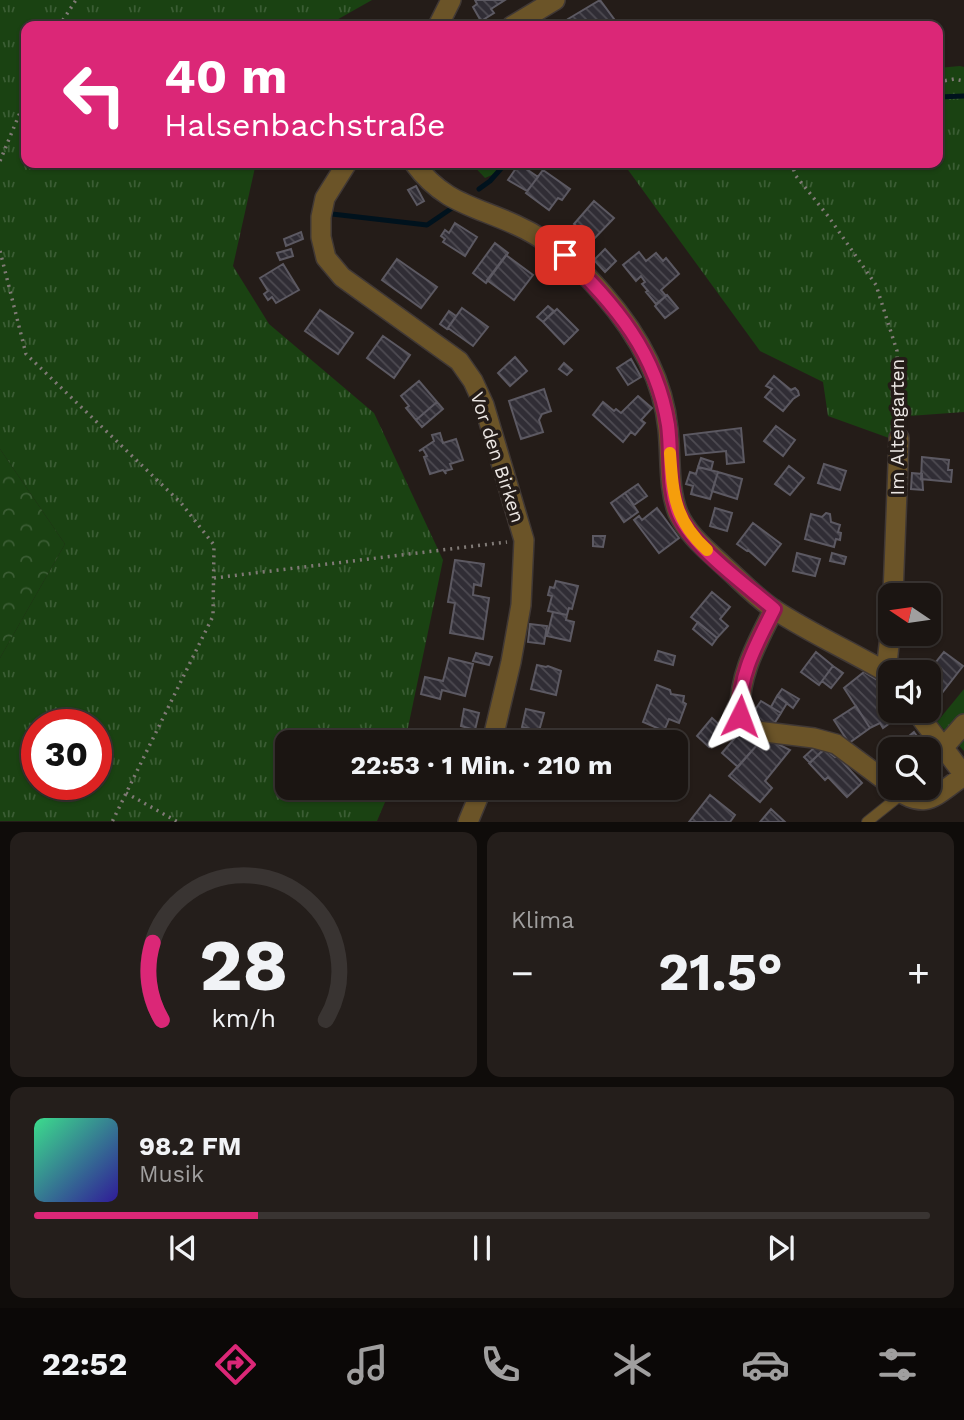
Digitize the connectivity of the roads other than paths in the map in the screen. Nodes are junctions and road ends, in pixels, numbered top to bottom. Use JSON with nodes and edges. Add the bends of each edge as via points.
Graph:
{"nodes":[{"id":1,"x":451,"y":0,"type":"edge"},
{"id":2,"x":555,"y":0,"type":"edge"},
{"id":3,"x":440,"y":21,"type":"edge"},
{"id":4,"x":520,"y":21,"type":"edge"},
{"id":5,"x":344,"y":168,"type":"edge"},
{"id":6,"x":419,"y":168,"type":"edge"},
{"id":7,"x":899,"y":438,"type":"road end"},
{"id":8,"x":893,"y":583,"type":"edge"},
{"id":9,"x":774,"y":609,"type":"junction"},
{"id":10,"x":878,"y":669,"type":"edge"},
{"id":11,"x":925,"y":723,"type":"edge"},
{"id":12,"x":964,"y":724,"type":"edge"},
{"id":13,"x":495,"y":730,"type":"edge"},
{"id":14,"x":943,"y":748,"type":"junction"},
{"id":15,"x":964,"y":775,"type":"edge"},
{"id":16,"x":878,"y":776,"type":"edge"},
{"id":17,"x":941,"y":790,"type":"edge"},
{"id":18,"x":477,"y":800,"type":"edge"},
{"id":19,"x":886,"y":800,"type":"edge"},
{"id":20,"x":468,"y":821,"type":"edge"},
{"id":21,"x":867,"y":821,"type":"edge"}],
"edges":[{"from":1,"to":3,"type":"street"},
{"from":2,"to":4,"type":"street"},
{"from":5,"to":13,"type":"street","name":"Vor den Birken","via":[[325,198],[321,217],[326,258],[342,276],[459,361],[484,405],[524,540],[521,605]]},
{"from":6,"to":9,"type":"street","via":[[456,201],[518,226],[565,255],[603,294],[644,349],[654,371],[668,427],[673,493],[684,525]]},
{"from":7,"to":8,"type":"street","name":"Im Altengarten"},
{"from":9,"to":10,"type":"street"},
{"from":9,"to":16,"type":"street","via":[[743,677],[740,716],[757,731],[836,744]]},
{"from":11,"to":14,"type":"street"},
{"from":12,"to":14,"type":"street"},
{"from":14,"to":15,"type":"street"},
{"from":15,"to":17,"type":"street"},
{"from":18,"to":20,"type":"street"},
{"from":19,"to":21,"type":"lane"}]}
